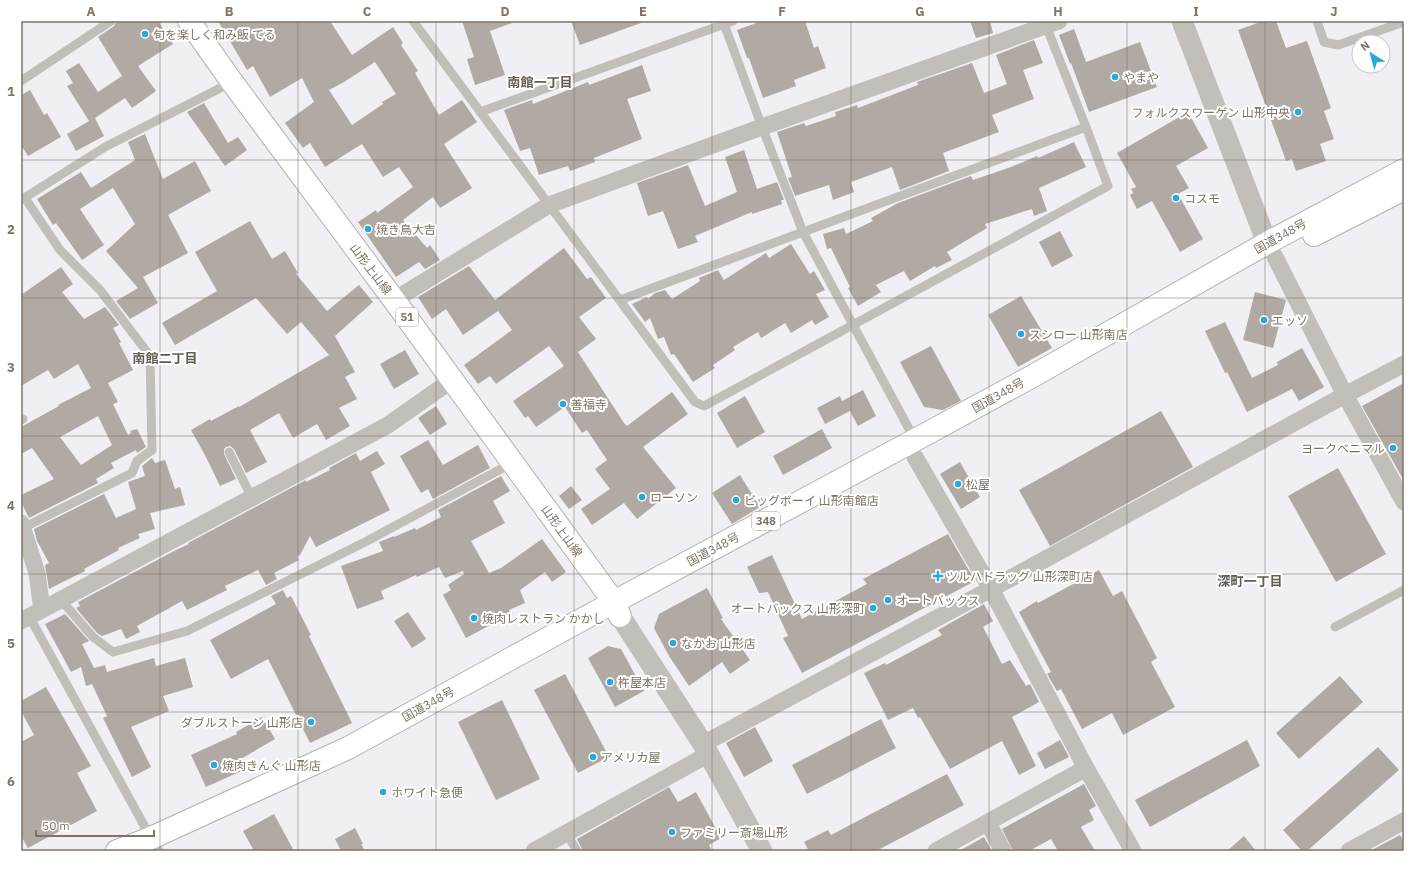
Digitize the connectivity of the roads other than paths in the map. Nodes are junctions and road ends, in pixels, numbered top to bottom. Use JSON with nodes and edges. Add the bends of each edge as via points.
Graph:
{"nodes":[{"id":1,"x":111,"y":21,"type":"edge"},
{"id":2,"x":189,"y":21,"type":"edge"},
{"id":3,"x":413,"y":21,"type":"edge"},
{"id":4,"x":1182,"y":21,"type":"edge"},
{"id":5,"x":1317,"y":21,"type":"edge"},
{"id":6,"x":727,"y":22,"type":"edge"},
{"id":7,"x":1050,"y":22,"type":"edge"},
{"id":8,"x":1404,"y":22,"type":"edge"},
{"id":9,"x":21,"y":81,"type":"edge"},
{"id":10,"x":232,"y":82,"type":"junction"},
{"id":11,"x":480,"y":112,"type":"junction"},
{"id":12,"x":762,"y":127,"type":"junction"},
{"id":13,"x":1086,"y":127,"type":"junction"},
{"id":14,"x":1404,"y":170,"type":"edge"},
{"id":15,"x":1404,"y":189,"type":"edge"},
{"id":16,"x":23,"y":199,"type":"edge"},
{"id":17,"x":548,"y":205,"type":"junction"},
{"id":18,"x":803,"y":232,"type":"junction"},
{"id":19,"x":1270,"y":249,"type":"junction"},
{"id":20,"x":394,"y":300,"type":"junction"},
{"id":21,"x":620,"y":300,"type":"junction"},
{"id":22,"x":853,"y":326,"type":"junction"},
{"id":23,"x":1404,"y":364,"type":"edge"},
{"id":24,"x":452,"y":380,"type":"junction"},
{"id":25,"x":1345,"y":395,"type":"junction"},
{"id":26,"x":915,"y":449,"type":"junction"},
{"id":27,"x":229,"y":452,"type":"dead end"},
{"id":28,"x":513,"y":462,"type":"junction"},
{"id":29,"x":252,"y":498,"type":"junction"},
{"id":30,"x":1404,"y":502,"type":"edge"},
{"id":31,"x":22,"y":525,"type":"edge"},
{"id":32,"x":992,"y":589,"type":"junction"},
{"id":33,"x":1404,"y":590,"type":"edge"},
{"id":34,"x":61,"y":600,"type":"junction"},
{"id":35,"x":617,"y":609,"type":"junction"},
{"id":36,"x":31,"y":616,"type":"edge"},
{"id":37,"x":1336,"y":627,"type":"dead end"},
{"id":38,"x":706,"y":749,"type":"junction"},
{"id":39,"x":1086,"y":768,"type":"junction"},
{"id":40,"x":1404,"y":821,"type":"edge"},
{"id":41,"x":988,"y":823,"type":"junction"},
{"id":42,"x":567,"y":834,"type":"junction"},
{"id":43,"x":153,"y":847,"type":"edge"},
{"id":44,"x":117,"y":851,"type":"edge"},
{"id":45,"x":534,"y":851,"type":"edge"},
{"id":46,"x":576,"y":851,"type":"edge"},
{"id":47,"x":762,"y":851,"type":"edge"},
{"id":48,"x":936,"y":851,"type":"edge"},
{"id":49,"x":1003,"y":851,"type":"edge"},
{"id":50,"x":1133,"y":851,"type":"edge"},
{"id":51,"x":1349,"y":851,"type":"edge"}],
"edges":[{"from":1,"to":9,"type":"lane"},
{"from":2,"to":10,"type":"main road","name":"山形上山線","number":"51"},
{"from":3,"to":11,"type":"lane"},
{"from":4,"to":19,"type":"street"},
{"from":5,"to":8,"type":"lane","via":[[1324,42],[1338,45]]},
{"from":6,"to":11,"type":"lane"},
{"from":6,"to":12,"type":"lane"},
{"from":7,"to":12,"type":"street"},
{"from":7,"to":13,"type":"lane"},
{"from":10,"to":16,"type":"lane","via":[[105,147]]},
{"from":10,"to":20,"type":"main road","name":"山形上山線","number":"51"},
{"from":11,"to":17,"type":"lane"},
{"from":12,"to":17,"type":"street"},
{"from":12,"to":18,"type":"lane"},
{"from":13,"to":18,"type":"lane"},
{"from":13,"to":22,"type":"lane","via":[[1108,186]]},
{"from":14,"to":19,"type":"main road","name":"国道348号","number":"348"},
{"from":15,"to":19,"type":"main road","name":"国道348号","number":"348"},
{"from":16,"to":31,"type":"lane","via":[[60,250],[100,290],[150,356],[152,450],[137,461],[132,473]]},
{"from":17,"to":20,"type":"street"},
{"from":17,"to":21,"type":"lane"},
{"from":18,"to":21,"type":"lane"},
{"from":18,"to":22,"type":"lane"},
{"from":19,"to":25,"type":"street"},
{"from":19,"to":26,"type":"main road","name":"国道348号","number":"348","via":[[1031,377]]},
{"from":20,"to":24,"type":"main road","name":"山形上山線","number":"51"},
{"from":21,"to":22,"type":"lane","via":[[695,402],[704,406]]},
{"from":22,"to":26,"type":"lane"},
{"from":23,"to":25,"type":"street"},
{"from":24,"to":28,"type":"main road","name":"山形上山線","number":"51"},
{"from":24,"to":29,"type":"street","via":[[388,425]]},
{"from":25,"to":30,"type":"street"},
{"from":25,"to":32,"type":"street"},
{"from":26,"to":32,"type":"street"},
{"from":26,"to":35,"type":"main road","name":"国道348号","number":"348"},
{"from":27,"to":29,"type":"lane"},
{"from":28,"to":34,"type":"lane","via":[[367,541],[187,631],[113,652],[93,637]]},
{"from":28,"to":35,"type":"main road","name":"山形上山線","number":"51"},
{"from":29,"to":34,"type":"street"},
{"from":31,"to":36,"type":"street","via":[[37,574]]},
{"from":32,"to":38,"type":"street"},
{"from":32,"to":39,"type":"street"},
{"from":33,"to":37,"type":"lane"},
{"from":34,"to":36,"type":"street"},
{"from":35,"to":38,"type":"street"},
{"from":35,"to":43,"type":"main road","name":"国道348号","number":"348"},
{"from":36,"to":43,"type":"lane"},
{"from":38,"to":42,"type":"street"},
{"from":38,"to":47,"type":"street"},
{"from":39,"to":41,"type":"street"},
{"from":39,"to":50,"type":"street"},
{"from":40,"to":51,"type":"street"},
{"from":41,"to":48,"type":"street"},
{"from":41,"to":49,"type":"street"},
{"from":42,"to":45,"type":"street"},
{"from":42,"to":46,"type":"lane"},
{"from":43,"to":44,"type":"main road","name":"国道348号","number":"348"}]}
